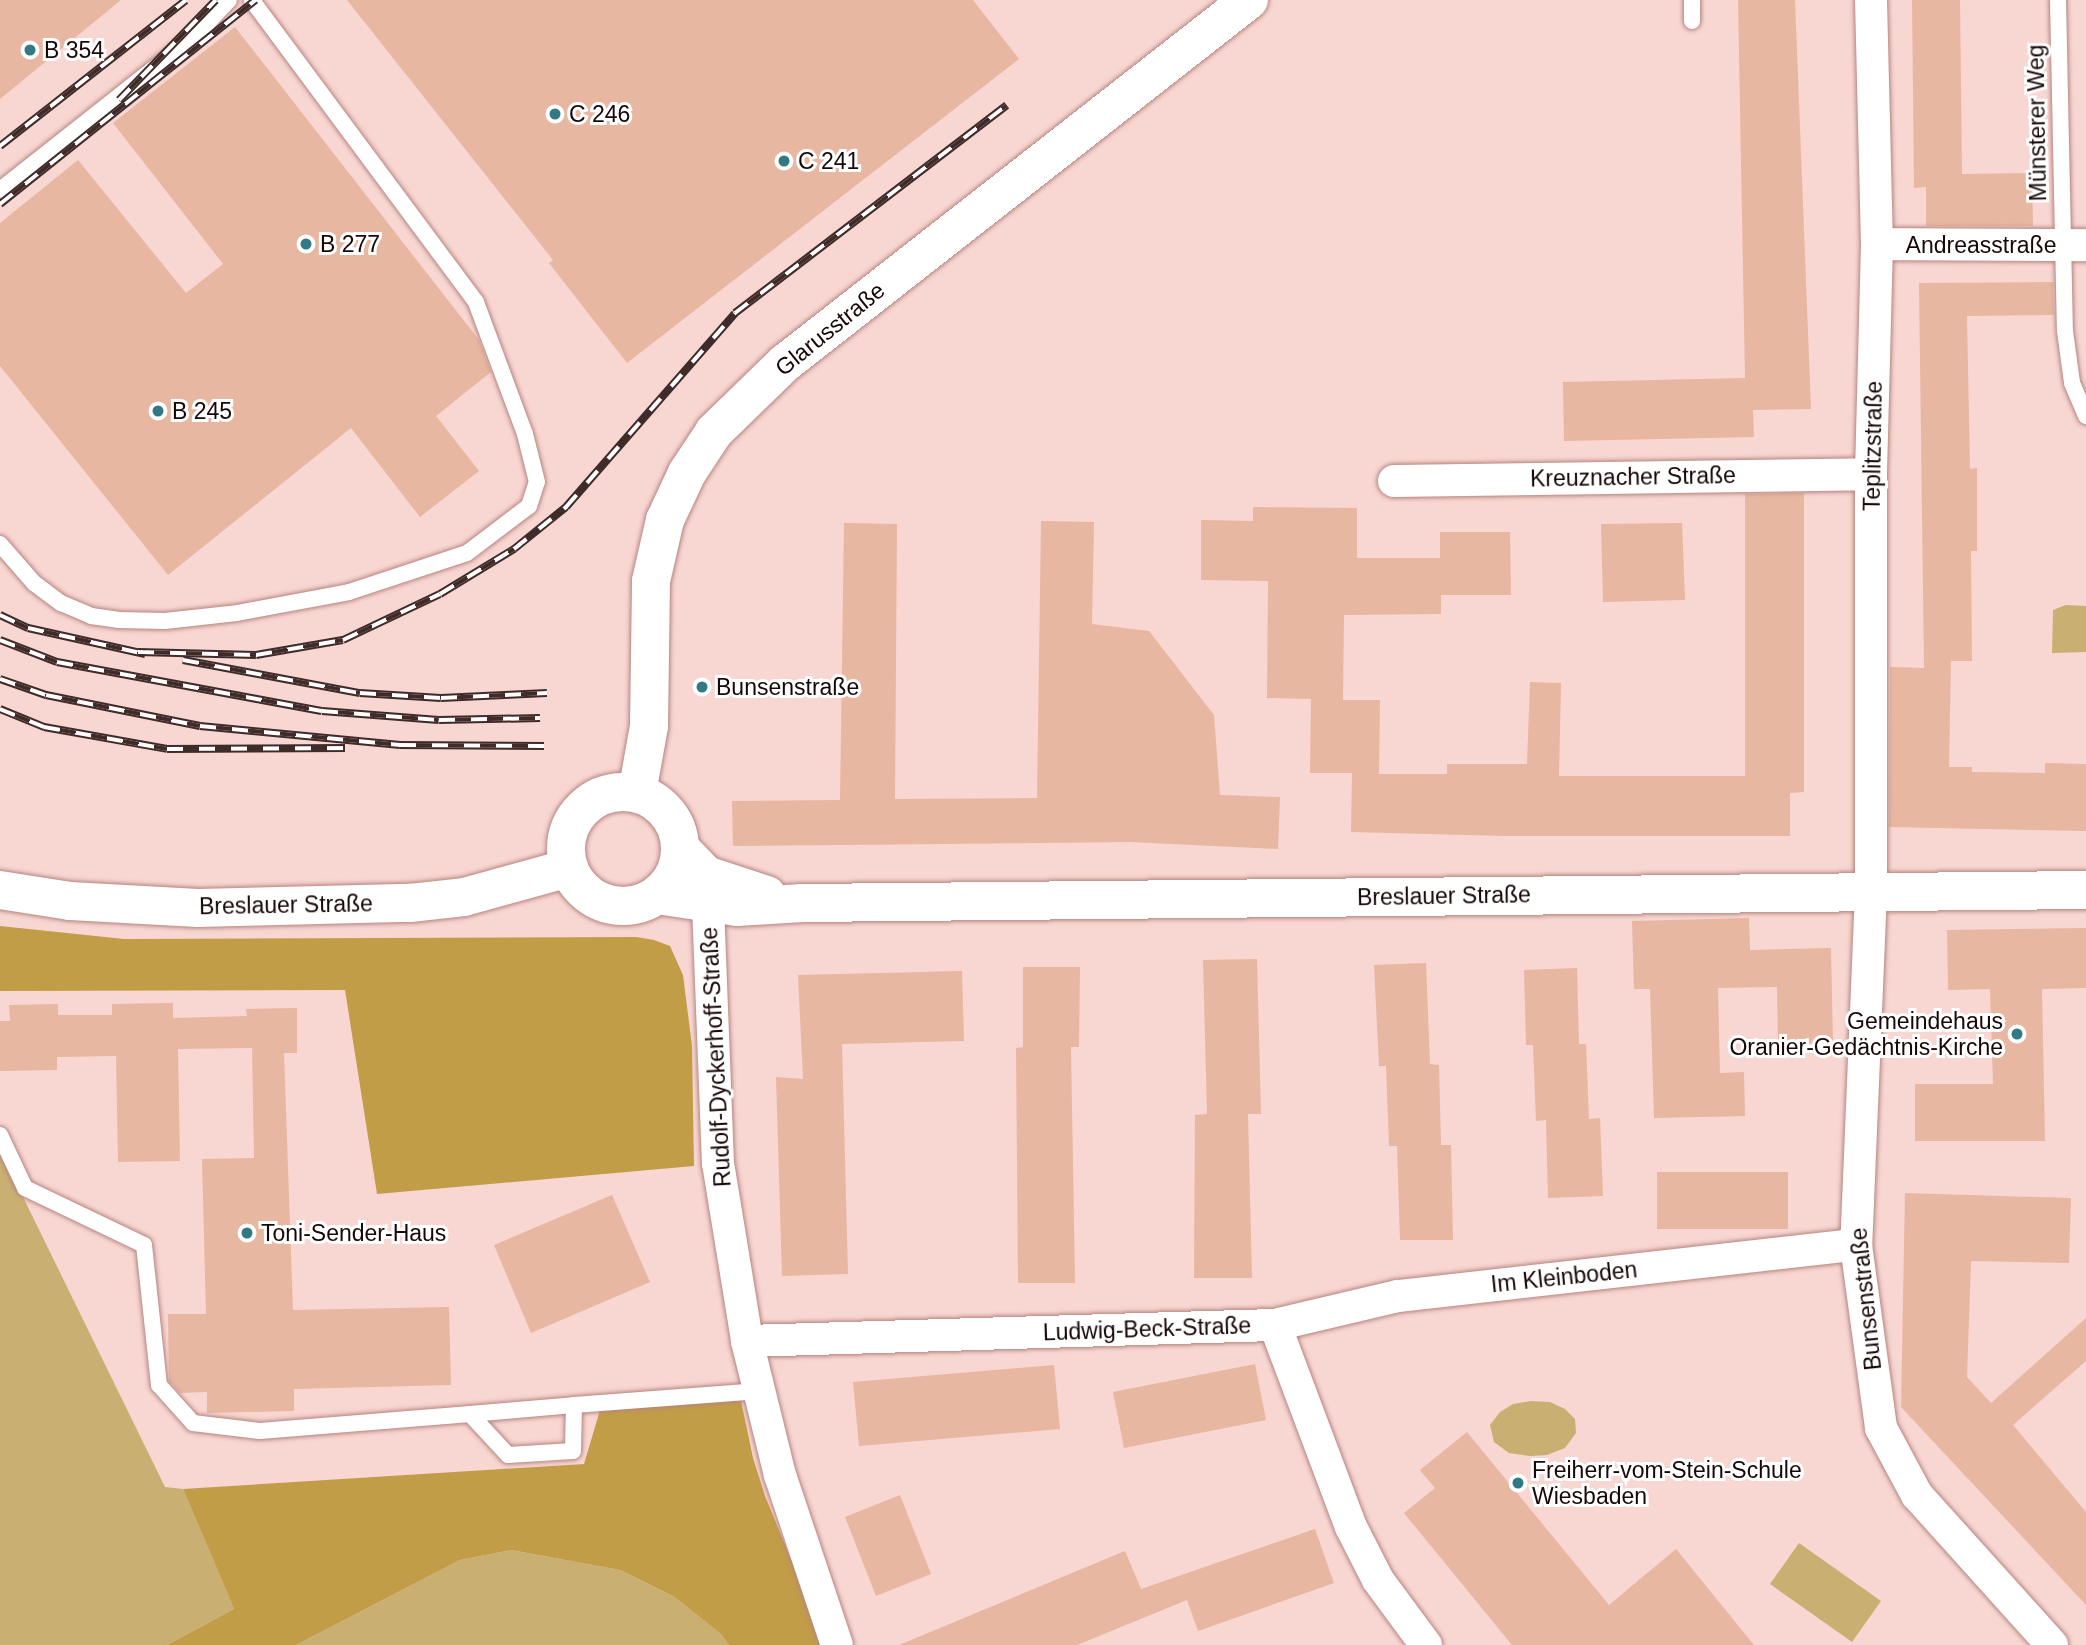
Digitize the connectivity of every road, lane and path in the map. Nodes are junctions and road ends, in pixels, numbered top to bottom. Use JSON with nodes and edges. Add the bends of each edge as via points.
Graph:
{"nodes":[{"id":1,"x":229,"y":0,"type":"edge"},
{"id":2,"x":252,"y":0,"type":"edge"},
{"id":3,"x":1249,"y":0,"type":"edge"},
{"id":4,"x":1692,"y":0,"type":"edge"},
{"id":5,"x":1871,"y":0,"type":"edge"},
{"id":6,"x":2057,"y":0,"type":"edge"},
{"id":7,"x":1692,"y":21,"type":"dead end"},
{"id":8,"x":0,"y":190,"type":"edge"},
{"id":9,"x":1877,"y":244,"type":"junction"},
{"id":10,"x":2074,"y":245,"type":"edge"},
{"id":11,"x":2086,"y":416,"type":"edge"},
{"id":12,"x":1871,"y":474,"type":"junction"},
{"id":13,"x":1394,"y":481,"type":"dead end"},
{"id":14,"x":0,"y":544,"type":"edge"},
{"id":15,"x":637,"y":793,"type":"junction"},
{"id":16,"x":569,"y":868,"type":"junction"},
{"id":17,"x":698,"y":876,"type":"junction"},
{"id":18,"x":0,"y":890,"type":"edge"},
{"id":19,"x":2086,"y":890,"type":"edge"},
{"id":20,"x":1871,"y":892,"type":"junction"},
{"id":21,"x":0,"y":1135,"type":"edge"},
{"id":22,"x":1856,"y":1245,"type":"junction"},
{"id":23,"x":1275,"y":1325,"type":"junction"},
{"id":24,"x":747,"y":1341,"type":"junction"},
{"id":25,"x":759,"y":1391,"type":"junction"},
{"id":26,"x":574,"y":1405,"type":"junction"},
{"id":27,"x":470,"y":1414,"type":"junction"},
{"id":28,"x":2035,"y":1639,"type":"edge"},
{"id":29,"x":837,"y":1645,"type":"edge"},
{"id":30,"x":1426,"y":1645,"type":"edge"}],
"edges":[{"from":1,"to":8,"type":"lane","via":[[196,34]]},
{"from":2,"to":14,"type":"lane","via":[[476,302],[525,435],[537,482],[529,506],[467,553],[349,592],[237,614],[165,621],[118,620],[61,603],[34,583]]},
{"from":3,"to":15,"type":"street","name":"Glarusstraße","via":[[785,363],[714,432],[687,473],[666,520],[651,581],[649,726]]},
{"from":4,"to":7,"type":"lane"},
{"from":5,"to":9,"type":"street","name":"Teplitzstraße"},
{"from":6,"to":10,"type":"lane","name":"Münsterer Weg"},
{"from":9,"to":10,"type":"street","name":"Andreasstraße"},
{"from":9,"to":12,"type":"street","name":"Teplitzstraße"},
{"from":10,"to":11,"type":"lane","name":"Münsterer Weg","via":[[2065,331],[2072,383]]},
{"from":12,"to":13,"type":"street","name":"Kreuznacher Straße"},
{"from":12,"to":20,"type":"street","name":"Teplitzstraße"},
{"from":15,"to":16,"type":"street","via":[[610,793],[576,816],[566,842]]},
{"from":15,"to":17,"type":"street","via":[[668,814]]},
{"from":16,"to":17,"type":"street","name":"Breslauer Straße","via":[[588,893],[607,903],[630,905]]},
{"from":16,"to":18,"type":"street","name":"Breslauer Straße","via":[[464,897],[410,902],[198,908],[70,901]]},
{"from":17,"to":20,"type":"street","name":"Breslauer Straße","via":[[737,907]]},
{"from":17,"to":24,"type":"street","name":"Rudolf-Dyckerhoff-Straße","via":[[718,1164]]},
{"from":19,"to":20,"type":"street","name":"Breslauer Straße"},
{"from":20,"to":22,"type":"street","name":"Bunsenstraße"},
{"from":21,"to":27,"type":"lane","via":[[25,1188],[144,1245],[159,1385],[193,1423],[260,1431]]},
{"from":22,"to":23,"type":"street","name":"Im Kleinboden","via":[[1398,1296]]},
{"from":22,"to":28,"type":"street","name":"Bunsenstraße","via":[[1881,1428],[1917,1495]]},
{"from":23,"to":24,"type":"street","name":"Ludwig-Beck-Straße"},
{"from":23,"to":30,"type":"street","name":"Ludwig-Beck-Straße","via":[[1351,1527],[1378,1580]]},
{"from":24,"to":25,"type":"street","name":"Rudolf-Dyckerhoff-Straße"},
{"from":25,"to":26,"type":"lane"},
{"from":25,"to":29,"type":"street","name":"Rudolf-Dyckerhoff-Straße","via":[[780,1475]]},
{"from":26,"to":27,"type":"lane"},
{"from":26,"to":27,"type":"lane","via":[[573,1451],[508,1455]]}]}
